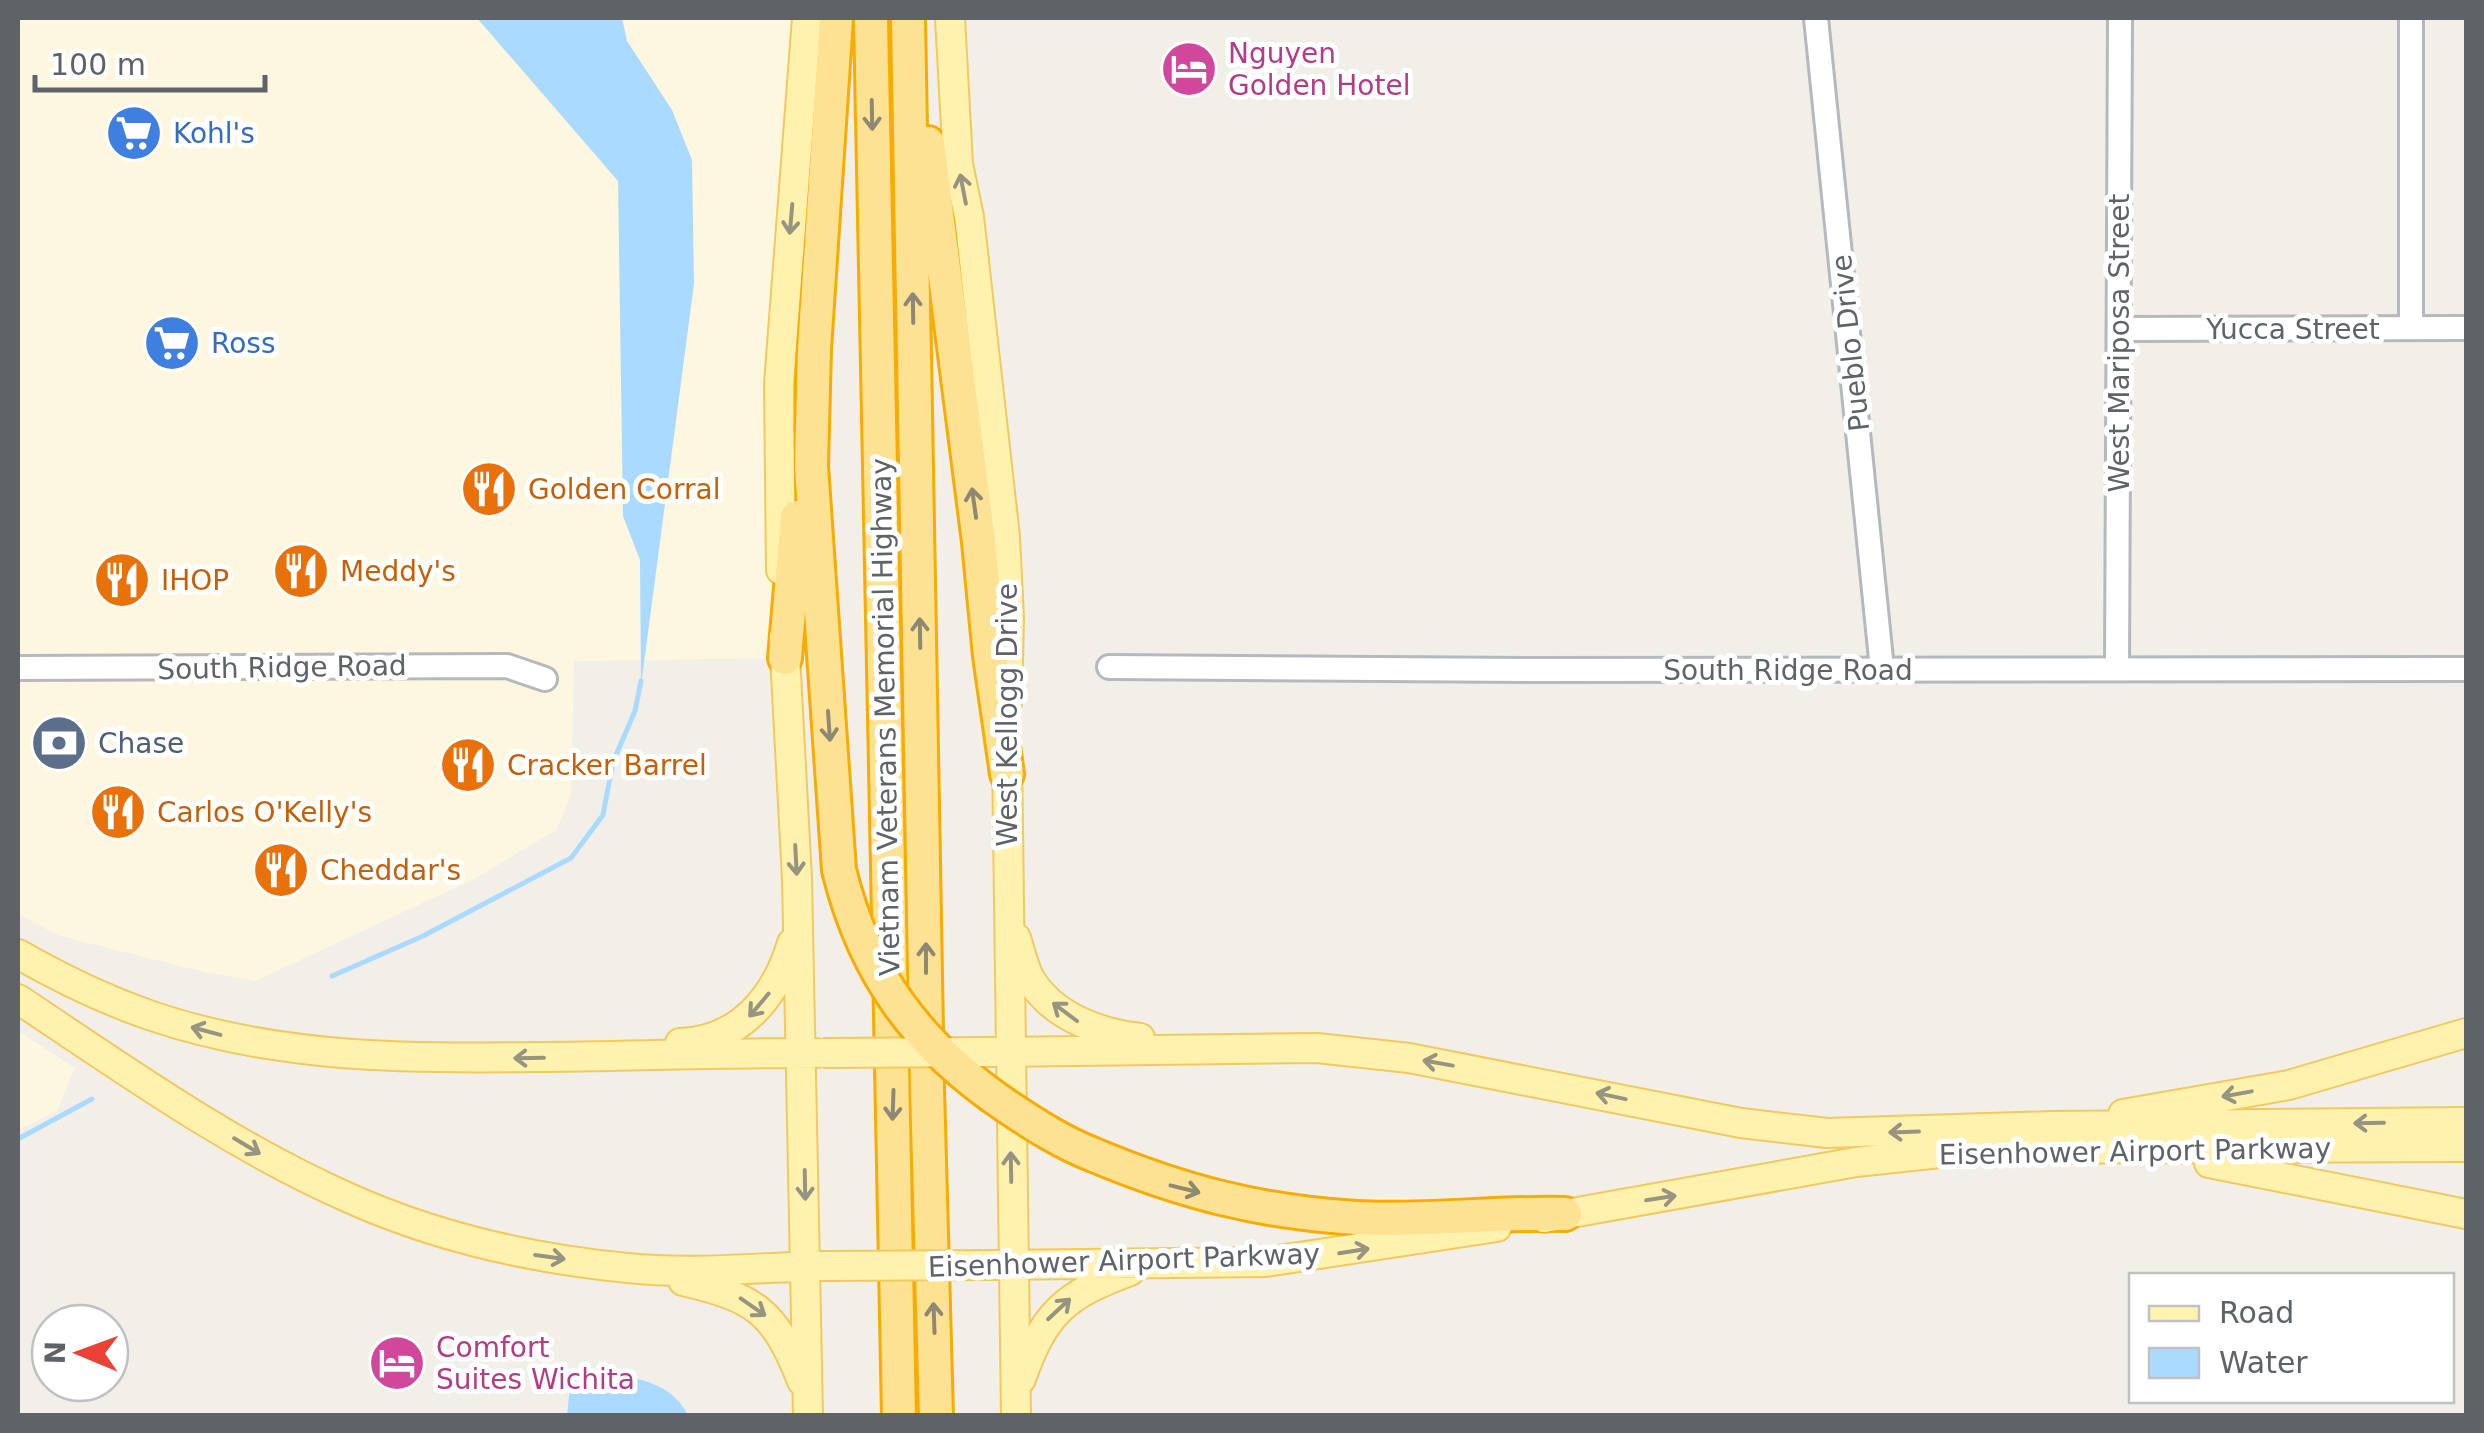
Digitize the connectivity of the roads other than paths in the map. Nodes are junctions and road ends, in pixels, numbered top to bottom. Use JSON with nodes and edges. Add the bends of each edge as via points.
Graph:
{"nodes":[{"id":1,"x":807,"y":18,"type":"edge"},
{"id":2,"x":836,"y":18,"type":"edge"},
{"id":3,"x":871,"y":18,"type":"edge"},
{"id":4,"x":909,"y":18,"type":"edge"},
{"id":5,"x":950,"y":18,"type":"edge"},
{"id":6,"x":1816,"y":18,"type":"edge"},
{"id":7,"x":2120,"y":18,"type":"edge"},
{"id":8,"x":2411,"y":18,"type":"edge"},
{"id":9,"x":2410,"y":328,"type":"junction"},
{"id":10,"x":2466,"y":328,"type":"edge"},
{"id":11,"x":2119,"y":329,"type":"junction"},
{"id":12,"x":814,"y":349,"type":"junction"},
{"id":13,"x":785,"y":658,"type":"junction"},
{"id":14,"x":1109,"y":667,"type":"dead end"},
{"id":15,"x":18,"y":668,"type":"edge"},
{"id":16,"x":2118,"y":669,"type":"junction"},
{"id":17,"x":1882,"y":670,"type":"junction"},
{"id":18,"x":2466,"y":670,"type":"edge"},
{"id":19,"x":545,"y":679,"type":"dead end"},
{"id":20,"x":1008,"y":774,"type":"junction"},
{"id":21,"x":1008,"y":916,"type":"junction"},
{"id":22,"x":798,"y":918,"type":"junction"},
{"id":23,"x":18,"y":954,"type":"edge"},
{"id":24,"x":18,"y":999,"type":"edge"},
{"id":25,"x":2466,"y":1033,"type":"edge"},
{"id":26,"x":1226,"y":1048,"type":"junction"},
{"id":27,"x":998,"y":1052,"type":"junction"},
{"id":28,"x":812,"y":1053,"type":"junction"},
{"id":29,"x":588,"y":1057,"type":"junction"},
{"id":30,"x":2466,"y":1122,"type":"edge"},
{"id":31,"x":2053,"y":1126,"type":"junction"},
{"id":32,"x":2466,"y":1147,"type":"edge"},
{"id":33,"x":2139,"y":1150,"type":"junction"},
{"id":34,"x":1565,"y":1214,"type":"junction"},
{"id":35,"x":2466,"y":1214,"type":"edge"},
{"id":36,"x":1172,"y":1264,"type":"junction"},
{"id":37,"x":1002,"y":1265,"type":"junction"},
{"id":38,"x":817,"y":1266,"type":"junction"},
{"id":39,"x":628,"y":1268,"type":"junction"},
{"id":40,"x":1016,"y":1405,"type":"edge"},
{"id":41,"x":808,"y":1406,"type":"edge"},
{"id":42,"x":899,"y":1416,"type":"edge"},
{"id":43,"x":936,"y":1416,"type":"edge"}],
"edges":[{"from":1,"to":13,"type":"main road","one_way":true,"via":[[779,384]]},
{"from":2,"to":12,"type":"highway"},
{"from":3,"to":42,"type":"highway","name":"Vietnam Veterans Memorial Highway","one_way":true},
{"from":20,"to":4,"type":"highway","one_way":true},
{"from":43,"to":4,"type":"highway","name":"Vietnam Veterans Memorial Highway","one_way":true},
{"from":20,"to":5,"type":"main road","name":"West Kellogg Drive","one_way":true,"via":[[1005,537],[958,164]]},
{"from":6,"to":17,"type":"street","name":"Pueblo Drive"},
{"from":7,"to":11,"type":"street","name":"West Mariposa Street"},
{"from":8,"to":9,"type":"street"},
{"from":9,"to":10,"type":"street","name":"Yucca Street"},
{"from":9,"to":11,"type":"street","name":"Yucca Street"},
{"from":11,"to":16,"type":"street","name":"West Mariposa Street"},
{"from":12,"to":13,"type":"highway"},
{"from":12,"to":34,"type":"highway","one_way":true,"bridge":true,"via":[[811,466],[839,870],[861,936],[924,1039],[982,1090],[1061,1140],[1162,1183],[1256,1208],[1371,1218]]},
{"from":13,"to":22,"type":"main road","one_way":true},
{"from":14,"to":17,"type":"street","name":"South Ridge Road"},
{"from":15,"to":19,"type":"street","name":"South Ridge Road","via":[[507,666]]},
{"from":16,"to":17,"type":"street","name":"South Ridge Road"},
{"from":16,"to":18,"type":"street","name":"South Ridge Road"},
{"from":20,"to":21,"type":"main road","name":"West Kellogg Drive"},
{"from":26,"to":21,"type":"main road","one_way":true,"via":[[1127,1036],[1075,1020],[1030,978]]},
{"from":21,"to":27,"type":"main road","name":"West Kellogg Drive"},
{"from":22,"to":28,"type":"main road"},
{"from":22,"to":29,"type":"main road","one_way":true,"via":[[782,975],[747,1020],[692,1043],[627,1046]]},
{"from":29,"to":23,"type":"main road","name":"Eisenhower Airport Parkway","one_way":true,"via":[[413,1059],[294,1049],[150,1016]]},
{"from":24,"to":39,"type":"main road","name":"Eisenhower Airport Parkway","one_way":true,"via":[[183,1108],[351,1199],[534,1255]]},
{"from":25,"to":31,"type":"main road","one_way":true,"via":[[2289,1085]]},
{"from":26,"to":27,"type":"main road","name":"Eisenhower Airport Parkway"},
{"from":31,"to":26,"type":"main road","name":"Eisenhower Airport Parkway","one_way":true,"via":[[1827,1133],[1367,1053]]},
{"from":27,"to":28,"type":"main road","name":"Eisenhower Airport Parkway","bridge":true},
{"from":37,"to":27,"type":"main road","name":"West Kellogg Drive","one_way":true},
{"from":28,"to":29,"type":"main road","name":"Eisenhower Airport Parkway"},
{"from":28,"to":38,"type":"main road","one_way":true},
{"from":30,"to":31,"type":"main road","name":"Eisenhower Airport Parkway","one_way":true},
{"from":32,"to":33,"type":"main road","name":"Eisenhower Airport Parkway"},
{"from":34,"to":33,"type":"main road","name":"Eisenhower Airport Parkway","one_way":true,"via":[[1856,1162],[1976,1148]]},
{"from":33,"to":35,"type":"main road"},
{"from":36,"to":34,"type":"main road","name":"Eisenhower Airport Parkway","one_way":true,"via":[[1324,1255]]},
{"from":36,"to":37,"type":"main road","name":"Eisenhower Airport Parkway"},
{"from":40,"to":36,"type":"main road","one_way":true,"via":[[1034,1343],[1063,1303],[1136,1269]]},
{"from":37,"to":38,"type":"main road","name":"Eisenhower Airport Parkway","bridge":true},
{"from":37,"to":40,"type":"main road","name":"West Kellogg Drive"},
{"from":38,"to":39,"type":"main road","name":"Eisenhower Airport Parkway"},
{"from":38,"to":41,"type":"main road"},
{"from":39,"to":41,"type":"main road","one_way":true,"via":[[724,1291],[765,1314],[788,1346]]}]}
